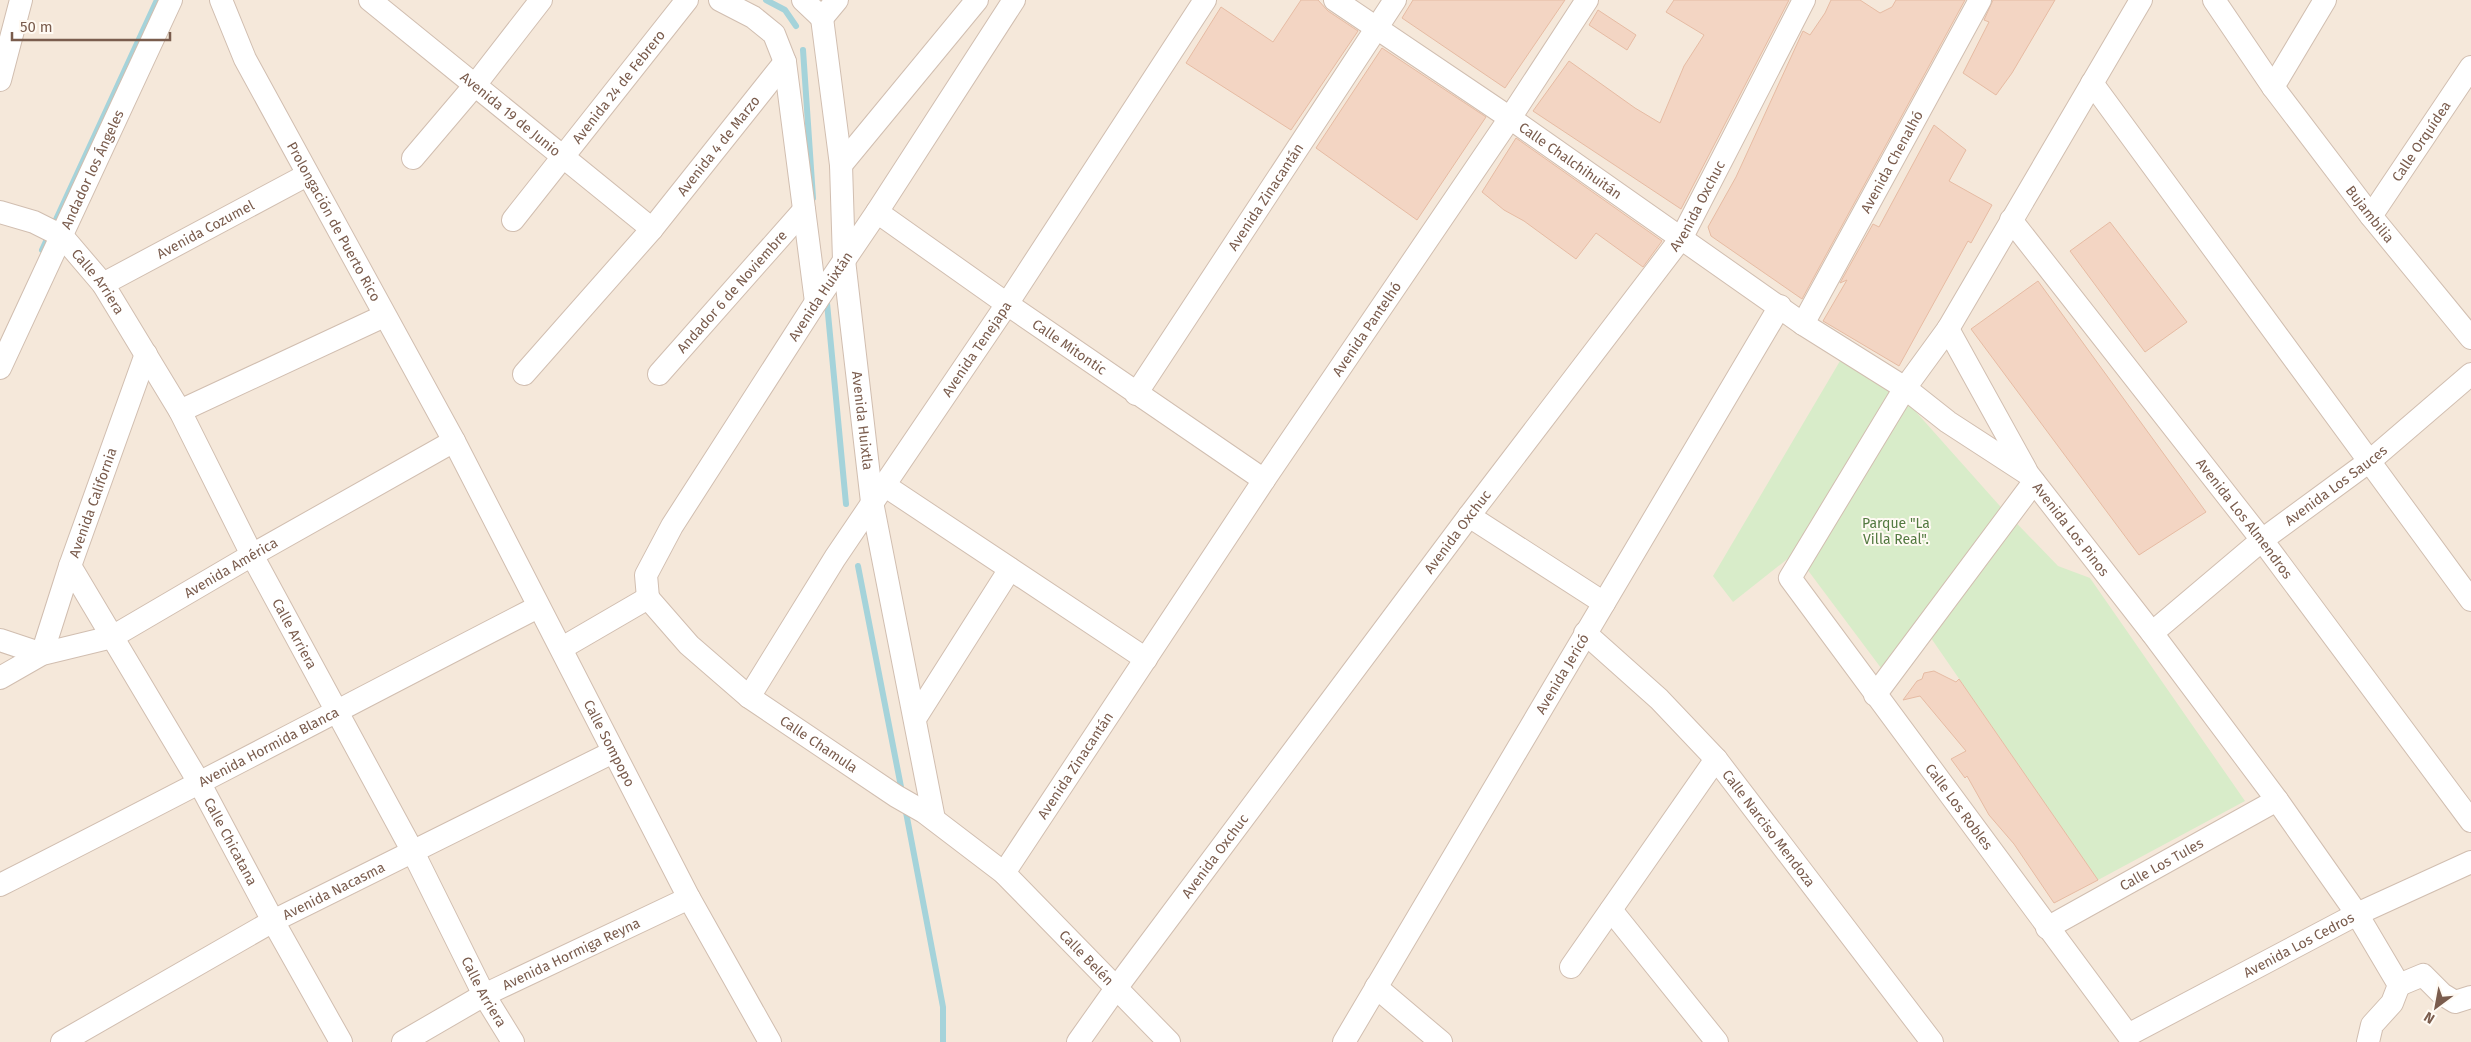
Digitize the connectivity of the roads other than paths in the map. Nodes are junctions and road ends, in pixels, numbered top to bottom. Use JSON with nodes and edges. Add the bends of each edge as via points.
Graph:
{"nodes":[{"id":1,"x":21,"y":0,"type":"edge"},
{"id":2,"x":171,"y":0,"type":"edge"},
{"id":3,"x":221,"y":0,"type":"edge"},
{"id":4,"x":370,"y":0,"type":"edge"},
{"id":5,"x":541,"y":0,"type":"edge"},
{"id":6,"x":687,"y":0,"type":"edge"},
{"id":7,"x":720,"y":0,"type":"edge"},
{"id":8,"x":803,"y":0,"type":"edge"},
{"id":9,"x":837,"y":0,"type":"edge"},
{"id":10,"x":977,"y":0,"type":"edge"},
{"id":11,"x":1014,"y":0,"type":"edge"},
{"id":12,"x":1205,"y":0,"type":"edge"},
{"id":13,"x":1335,"y":0,"type":"edge"},
{"id":14,"x":1395,"y":0,"type":"edge"},
{"id":15,"x":1587,"y":0,"type":"edge"},
{"id":16,"x":1804,"y":0,"type":"edge"},
{"id":17,"x":1980,"y":0,"type":"edge"},
{"id":18,"x":2141,"y":0,"type":"edge"},
{"id":19,"x":2214,"y":0,"type":"edge"},
{"id":20,"x":2325,"y":0,"type":"edge"},
{"id":21,"x":393,"y":7,"type":"edge"},
{"id":22,"x":822,"y":18,"type":"junction"},
{"id":23,"x":1376,"y":28,"type":"junction"},
{"id":24,"x":785,"y":62,"type":"junction"},
{"id":25,"x":2468,"y":78,"type":"edge"},
{"id":26,"x":0,"y":80,"type":"edge"},
{"id":27,"x":2092,"y":83,"type":"junction"},
{"id":28,"x":475,"y":85,"type":"junction"},
{"id":29,"x":2272,"y":87,"type":"junction"},
{"id":30,"x":1510,"y":118,"type":"junction"},
{"id":31,"x":563,"y":156,"type":"junction"},
{"id":32,"x":413,"y":158,"type":"dead end"},
{"id":33,"x":841,"y":165,"type":"junction"},
{"id":34,"x":307,"y":175,"type":"junction"},
{"id":35,"x":804,"y":210,"type":"junction"},
{"id":36,"x":0,"y":212,"type":"edge"},
{"id":37,"x":877,"y":212,"type":"junction"},
{"id":38,"x":2371,"y":216,"type":"junction"},
{"id":39,"x":513,"y":220,"type":"dead end"},
{"id":40,"x":2011,"y":220,"type":"junction"},
{"id":41,"x":50,"y":229,"type":"junction"},
{"id":42,"x":652,"y":229,"type":"junction"},
{"id":43,"x":1682,"y":238,"type":"junction"},
{"id":44,"x":844,"y":260,"type":"junction"},
{"id":45,"x":104,"y":284,"type":"junction"},
{"id":46,"x":816,"y":302,"type":"junction"},
{"id":47,"x":1007,"y":304,"type":"junction"},
{"id":48,"x":1780,"y":306,"type":"junction"},
{"id":49,"x":384,"y":316,"type":"junction"},
{"id":50,"x":1803,"y":324,"type":"junction"},
{"id":51,"x":1948,"y":329,"type":"junction"},
{"id":52,"x":2471,"y":338,"type":"edge"},
{"id":53,"x":146,"y":354,"type":"junction"},
{"id":54,"x":0,"y":368,"type":"edge"},
{"id":55,"x":524,"y":374,"type":"dead end"},
{"id":56,"x":659,"y":374,"type":"dead end"},
{"id":57,"x":2471,"y":374,"type":"edge"},
{"id":58,"x":1905,"y":388,"type":"junction"},
{"id":59,"x":1136,"y":394,"type":"junction"},
{"id":60,"x":180,"y":411,"type":"junction"},
{"id":61,"x":454,"y":440,"type":"junction"},
{"id":62,"x":2371,"y":460,"type":"junction"},
{"id":63,"x":2031,"y":478,"type":"junction"},
{"id":64,"x":1264,"y":480,"type":"junction"},
{"id":65,"x":878,"y":494,"type":"junction"},
{"id":66,"x":1469,"y":516,"type":"junction"},
{"id":67,"x":2262,"y":540,"type":"junction"},
{"id":68,"x":252,"y":555,"type":"junction"},
{"id":69,"x":70,"y":566,"type":"junction"},
{"id":70,"x":1010,"y":569,"type":"junction"},
{"id":71,"x":648,"y":598,"type":"junction"},
{"id":72,"x":2471,"y":600,"type":"edge"},
{"id":73,"x":1604,"y":603,"type":"junction"},
{"id":74,"x":538,"y":607,"type":"junction"},
{"id":75,"x":1585,"y":633,"type":"junction"},
{"id":76,"x":2152,"y":633,"type":"junction"},
{"id":77,"x":112,"y":637,"type":"junction"},
{"id":78,"x":0,"y":640,"type":"edge"},
{"id":79,"x":562,"y":648,"type":"junction"},
{"id":80,"x":42,"y":654,"type":"junction"},
{"id":81,"x":1146,"y":660,"type":"junction"},
{"id":82,"x":0,"y":678,"type":"edge"},
{"id":83,"x":1875,"y":695,"type":"junction"},
{"id":84,"x":750,"y":697,"type":"junction"},
{"id":85,"x":338,"y":710,"type":"junction"},
{"id":86,"x":916,"y":717,"type":"junction"},
{"id":87,"x":613,"y":752,"type":"junction"},
{"id":88,"x":1716,"y":759,"type":"junction"},
{"id":89,"x":200,"y":784,"type":"junction"},
{"id":90,"x":2276,"y":800,"type":"junction"},
{"id":91,"x":929,"y":815,"type":"junction"},
{"id":92,"x":2471,"y":820,"type":"edge"},
{"id":93,"x":413,"y":852,"type":"junction"},
{"id":94,"x":2471,"y":862,"type":"edge"},
{"id":95,"x":1004,"y":873,"type":"junction"},
{"id":96,"x":0,"y":885,"type":"edge"},
{"id":97,"x":689,"y":898,"type":"junction"},
{"id":98,"x":1611,"y":910,"type":"junction"},
{"id":99,"x":2357,"y":914,"type":"junction"},
{"id":100,"x":273,"y":921,"type":"junction"},
{"id":101,"x":2047,"y":928,"type":"junction"},
{"id":102,"x":1571,"y":968,"type":"dead end"},
{"id":103,"x":2399,"y":984,"type":"junction"},
{"id":104,"x":1116,"y":987,"type":"junction"},
{"id":105,"x":1376,"y":987,"type":"junction"},
{"id":106,"x":484,"y":995,"type":"junction"},
{"id":107,"x":2471,"y":997,"type":"edge"},
{"id":108,"x":2128,"y":1035,"type":"joint"},
{"id":109,"x":766,"y":1041,"type":"edge"},
{"id":110,"x":62,"y":1042,"type":"edge"},
{"id":111,"x":341,"y":1042,"type":"edge"},
{"id":112,"x":403,"y":1042,"type":"edge"},
{"id":113,"x":512,"y":1042,"type":"edge"},
{"id":114,"x":1078,"y":1042,"type":"edge"},
{"id":115,"x":1168,"y":1042,"type":"edge"},
{"id":116,"x":1344,"y":1042,"type":"edge"},
{"id":117,"x":1441,"y":1042,"type":"edge"},
{"id":118,"x":1717,"y":1042,"type":"edge"},
{"id":119,"x":1932,"y":1042,"type":"edge"},
{"id":120,"x":2368,"y":1042,"type":"edge"}],
"edges":[{"from":1,"to":26,"type":"street"},
{"from":2,"to":41,"type":"street","name":"Andador los Ángeles"},
{"from":3,"to":34,"type":"street","name":"Prolongación de Puerto Rico","via":[[245,59]]},
{"from":4,"to":21,"type":"street","name":"Avenida 19 de Junio"},
{"from":5,"to":28,"type":"street"},
{"from":6,"to":31,"type":"street","name":"Avenida 24 de Febrero"},
{"from":7,"to":24,"type":"street","via":[[753,17],[774,34]]},
{"from":8,"to":22,"type":"street"},
{"from":9,"to":22,"type":"street"},
{"from":10,"to":33,"type":"street"},
{"from":11,"to":37,"type":"street","name":"Avenida Huixtán"},
{"from":12,"to":47,"type":"street","name":"Avenida Tenejapa"},
{"from":13,"to":23,"type":"street","name":"Calle Chalchihuitán"},
{"from":14,"to":23,"type":"street","name":"Avenida Zinacantán"},
{"from":15,"to":30,"type":"street","name":"Avenida Pantelhó"},
{"from":16,"to":43,"type":"street","name":"Avenida Oxchuc"},
{"from":17,"to":50,"type":"street","name":"Avenida Chenalhó"},
{"from":18,"to":27,"type":"street"},
{"from":19,"to":29,"type":"street","name":"Bujambilia"},
{"from":20,"to":29,"type":"street"},
{"from":21,"to":28,"type":"street","name":"Avenida 19 de Junio"},
{"from":22,"to":33,"type":"street","name":"Avenida Huixtla"},
{"from":23,"to":30,"type":"street","name":"Calle Chalchihuitán"},
{"from":23,"to":59,"type":"street","name":"Avenida Zinacantán"},
{"from":24,"to":35,"type":"street"},
{"from":24,"to":42,"type":"street","name":"Avenida 4 de Marzo"},
{"from":25,"to":38,"type":"street","name":"Calle Orquídea"},
{"from":27,"to":40,"type":"street"},
{"from":27,"to":62,"type":"street"},
{"from":28,"to":31,"type":"street","name":"Avenida 19 de Junio"},
{"from":28,"to":32,"type":"street"},
{"from":29,"to":38,"type":"street","name":"Bujambilia"},
{"from":30,"to":43,"type":"street","name":"Calle Chalchihuitán"},
{"from":30,"to":64,"type":"street","name":"Avenida Pantelhó"},
{"from":31,"to":39,"type":"street","name":"Avenida 24 de Febrero"},
{"from":31,"to":42,"type":"street","name":"Avenida 19 de Junio"},
{"from":33,"to":44,"type":"street","name":"Avenida Huixtla"},
{"from":34,"to":45,"type":"street","name":"Avenida Cozumel"},
{"from":34,"to":49,"type":"street","name":"Prolongación de Puerto Rico"},
{"from":35,"to":46,"type":"street"},
{"from":35,"to":56,"type":"street","name":"Andador 6 de Noviembre"},
{"from":36,"to":41,"type":"street"},
{"from":37,"to":44,"type":"street","name":"Avenida Huixtán"},
{"from":37,"to":47,"type":"street","name":"Calle Mitontic"},
{"from":38,"to":52,"type":"street","name":"Bujambilia"},
{"from":40,"to":51,"type":"street"},
{"from":40,"to":67,"type":"street","name":"Avenida Los Almendros"},
{"from":41,"to":45,"type":"street","name":"Calle Arriera"},
{"from":41,"to":54,"type":"street","name":"Andador los Ángeles"},
{"from":42,"to":55,"type":"street","name":"Avenida 4 de Marzo"},
{"from":43,"to":48,"type":"street","name":"Calle Chalchihuitán"},
{"from":43,"to":66,"type":"street","name":"Avenida Oxchuc"},
{"from":44,"to":46,"type":"street","name":"Avenida Huixtán"},
{"from":44,"to":65,"type":"street","name":"Avenida Huixtla"},
{"from":45,"to":53,"type":"street","name":"Calle Arriera"},
{"from":46,"to":71,"type":"street","name":"Avenida Huixtán","via":[[672,526],[646,574]]},
{"from":47,"to":59,"type":"street","name":"Calle Mitontic"},
{"from":47,"to":65,"type":"street","name":"Avenida Tenejapa"},
{"from":48,"to":50,"type":"street","name":"Calle Chalchihuitán"},
{"from":48,"to":73,"type":"street","name":"Avenida Jericó"},
{"from":49,"to":60,"type":"street"},
{"from":49,"to":61,"type":"street","name":"Prolongación de Puerto Rico"},
{"from":50,"to":58,"type":"street","name":"Avenida Los Pinos"},
{"from":51,"to":58,"type":"street"},
{"from":51,"to":63,"type":"street"},
{"from":53,"to":60,"type":"street","name":"Calle Arriera"},
{"from":53,"to":69,"type":"street","name":"Avenida California"},
{"from":57,"to":62,"type":"street","name":"Avenida Los Sauces"},
{"from":58,"to":63,"type":"street","name":"Avenida Los Pinos","via":[[1948,422]]},
{"from":58,"to":83,"type":"street","name":"Calle Los Robles","via":[[1790,578]]},
{"from":59,"to":64,"type":"street","name":"Calle Mitontic"},
{"from":60,"to":68,"type":"street","name":"Calle Arriera"},
{"from":61,"to":68,"type":"street","name":"Avenida América"},
{"from":61,"to":74,"type":"street","name":"Calle Sompopo"},
{"from":62,"to":67,"type":"street","name":"Avenida Los Sauces"},
{"from":62,"to":72,"type":"street"},
{"from":63,"to":76,"type":"street","name":"Avenida Los Pinos"},
{"from":63,"to":83,"type":"street"},
{"from":64,"to":81,"type":"street","name":"Avenida Pantelhó"},
{"from":65,"to":70,"type":"street"},
{"from":65,"to":84,"type":"street","name":"Avenida Tenejapa"},
{"from":65,"to":86,"type":"street","name":"Avenida Huixtla"},
{"from":66,"to":73,"type":"street"},
{"from":66,"to":104,"type":"street","name":"Avenida Oxchuc"},
{"from":67,"to":76,"type":"street","name":"Avenida Los Sauces"},
{"from":67,"to":92,"type":"street","name":"Avenida Los Almendros"},
{"from":68,"to":77,"type":"street","name":"Avenida América"},
{"from":68,"to":85,"type":"street","name":"Calle Arriera"},
{"from":69,"to":77,"type":"street","name":"Calle Chicatana"},
{"from":69,"to":80,"type":"street","name":"Avenida California"},
{"from":70,"to":81,"type":"street"},
{"from":70,"to":86,"type":"street"},
{"from":71,"to":79,"type":"street"},
{"from":71,"to":84,"type":"street","name":"Calle Chamula","via":[[689,645]]},
{"from":73,"to":75,"type":"street","name":"Avenida Jericó"},
{"from":74,"to":79,"type":"street","name":"Calle Sompopo"},
{"from":74,"to":85,"type":"street","name":"Avenida Hormida Blanca"},
{"from":75,"to":88,"type":"street","name":"Calle Narciso Mendoza","via":[[1659,699]]},
{"from":75,"to":105,"type":"street","name":"Avenida Jericó"},
{"from":76,"to":90,"type":"street","name":"Avenida Los Pinos"},
{"from":77,"to":80,"type":"street","name":"Avenida América"},
{"from":77,"to":89,"type":"street","name":"Calle Chicatana"},
{"from":78,"to":80,"type":"street"},
{"from":79,"to":87,"type":"street","name":"Calle Sompopo"},
{"from":80,"to":82,"type":"street","name":"Avenida América"},
{"from":81,"to":95,"type":"street","name":"Avenida Zinacantán"},
{"from":83,"to":101,"type":"street","name":"Calle Los Robles"},
{"from":84,"to":91,"type":"street","name":"Calle Chamula"},
{"from":85,"to":89,"type":"street","name":"Avenida Hormida Blanca"},
{"from":85,"to":93,"type":"street","name":"Calle Arriera"},
{"from":86,"to":91,"type":"street","name":"Avenida Huixtla"},
{"from":87,"to":93,"type":"street","name":"Avenida Nacasma"},
{"from":87,"to":97,"type":"street","name":"Calle Sompopo"},
{"from":88,"to":98,"type":"street"},
{"from":88,"to":119,"type":"street","name":"Calle Narciso Mendoza"},
{"from":89,"to":96,"type":"street","name":"Avenida Hormida Blanca"},
{"from":89,"to":100,"type":"street","name":"Calle Chicatana"},
{"from":90,"to":99,"type":"street","name":"Avenida Los Pinos"},
{"from":90,"to":101,"type":"street","name":"Calle Los Tules"},
{"from":91,"to":95,"type":"street","name":"Calle Chamula"},
{"from":93,"to":100,"type":"street","name":"Avenida Nacasma"},
{"from":93,"to":106,"type":"street","name":"Calle Arriera"},
{"from":94,"to":99,"type":"street","name":"Avenida Los Cedros"},
{"from":95,"to":104,"type":"street","name":"Calle Belén"},
{"from":97,"to":106,"type":"street","name":"Avenida Hormiga Reyna"},
{"from":97,"to":109,"type":"street","name":"Calle Sompopo"},
{"from":98,"to":102,"type":"street"},
{"from":98,"to":118,"type":"street"},
{"from":99,"to":103,"type":"street","name":"Avenida Los Pinos"},
{"from":99,"to":108,"type":"street","name":"Avenida Los Cedros"},
{"from":100,"to":110,"type":"street","name":"Avenida Nacasma"},
{"from":100,"to":111,"type":"street","name":"Calle Chicatana"},
{"from":101,"to":108,"type":"street","name":"Calle Los Robles"},
{"from":103,"to":107,"type":"street","via":[[2423,975],[2455,1002]]},
{"from":103,"to":120,"type":"street","via":[[2392,1003],[2372,1025]]},
{"from":104,"to":114,"type":"street","name":"Avenida Oxchuc"},
{"from":104,"to":115,"type":"street","name":"Calle Belén"},
{"from":105,"to":116,"type":"street","name":"Avenida Jericó"},
{"from":105,"to":117,"type":"street"},
{"from":106,"to":112,"type":"street","name":"Avenida Hormiga Reyna"},
{"from":106,"to":113,"type":"street","name":"Calle Arriera"}]}
